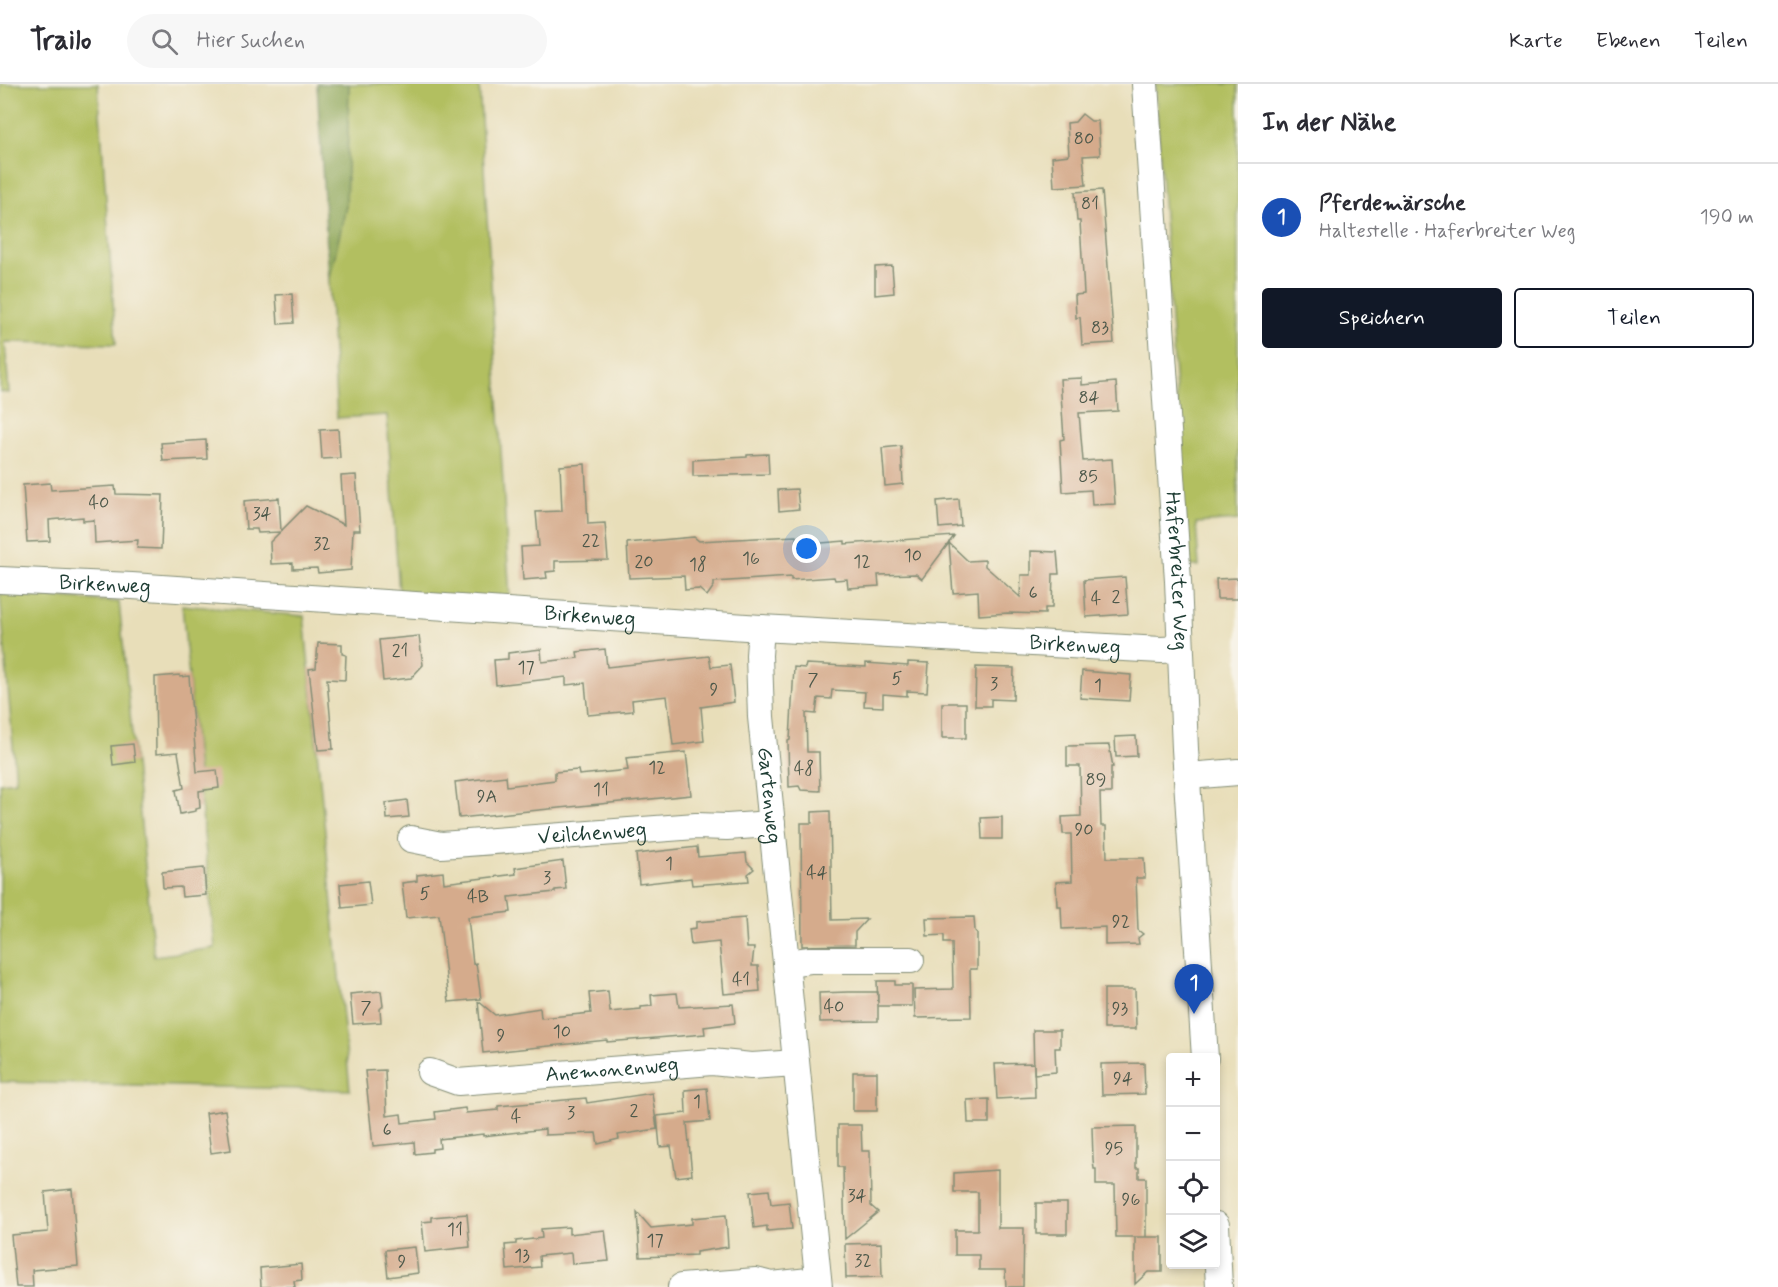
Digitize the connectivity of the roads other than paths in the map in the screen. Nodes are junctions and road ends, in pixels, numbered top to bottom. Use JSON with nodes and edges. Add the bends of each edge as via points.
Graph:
{"nodes":[{"id":1,"x":1145,"y":84,"type":"edge"},
{"id":2,"x":0,"y":580,"type":"edge"},
{"id":3,"x":761,"y":628,"type":"junction"},
{"id":4,"x":1180,"y":649,"type":"junction"},
{"id":5,"x":1238,"y":772,"type":"edge"},
{"id":6,"x":1188,"y":776,"type":"junction"},
{"id":7,"x":772,"y":824,"type":"junction"},
{"id":8,"x":411,"y":839,"type":"dead end"},
{"id":9,"x":911,"y":960,"type":"dead end"},
{"id":10,"x":787,"y":963,"type":"junction"},
{"id":11,"x":1205,"y":1053,"type":"edge"},
{"id":12,"x":796,"y":1063,"type":"junction"},
{"id":13,"x":430,"y":1072,"type":"dead end"},
{"id":14,"x":1218,"y":1269,"type":"edge"},
{"id":15,"x":818,"y":1284,"type":"edge"},
{"id":16,"x":681,"y":1287,"type":"edge"},
{"id":17,"x":1219,"y":1287,"type":"edge"}],
"edges":[{"from":1,"to":4,"type":"street","name":"Haferbreiter Weg"},
{"from":2,"to":3,"type":"street","name":"Birkenweg"},
{"from":3,"to":4,"type":"street","name":"Birkenweg"},
{"from":3,"to":7,"type":"street","name":"Gartenweg","via":[[760,702]]},
{"from":4,"to":6,"type":"street","name":"Haferbreiter Weg"},
{"from":5,"to":6,"type":"street"},
{"from":6,"to":11,"type":"street","name":"Haferbreiter Weg"},
{"from":7,"to":8,"type":"street","name":"Veilchenweg","via":[[441,845]]},
{"from":7,"to":10,"type":"street","name":"Gartenweg"},
{"from":9,"to":10,"type":"street"},
{"from":10,"to":12,"type":"street","name":"Gartenweg"},
{"from":12,"to":13,"type":"street","name":"Anemonenweg","via":[[751,1066],[712,1062],[458,1082]]},
{"from":12,"to":15,"type":"street","name":"Gartenweg"},
{"from":14,"to":17,"type":"street"},
{"from":15,"to":16,"type":"street","via":[[772,1285],[756,1281]]}]}
